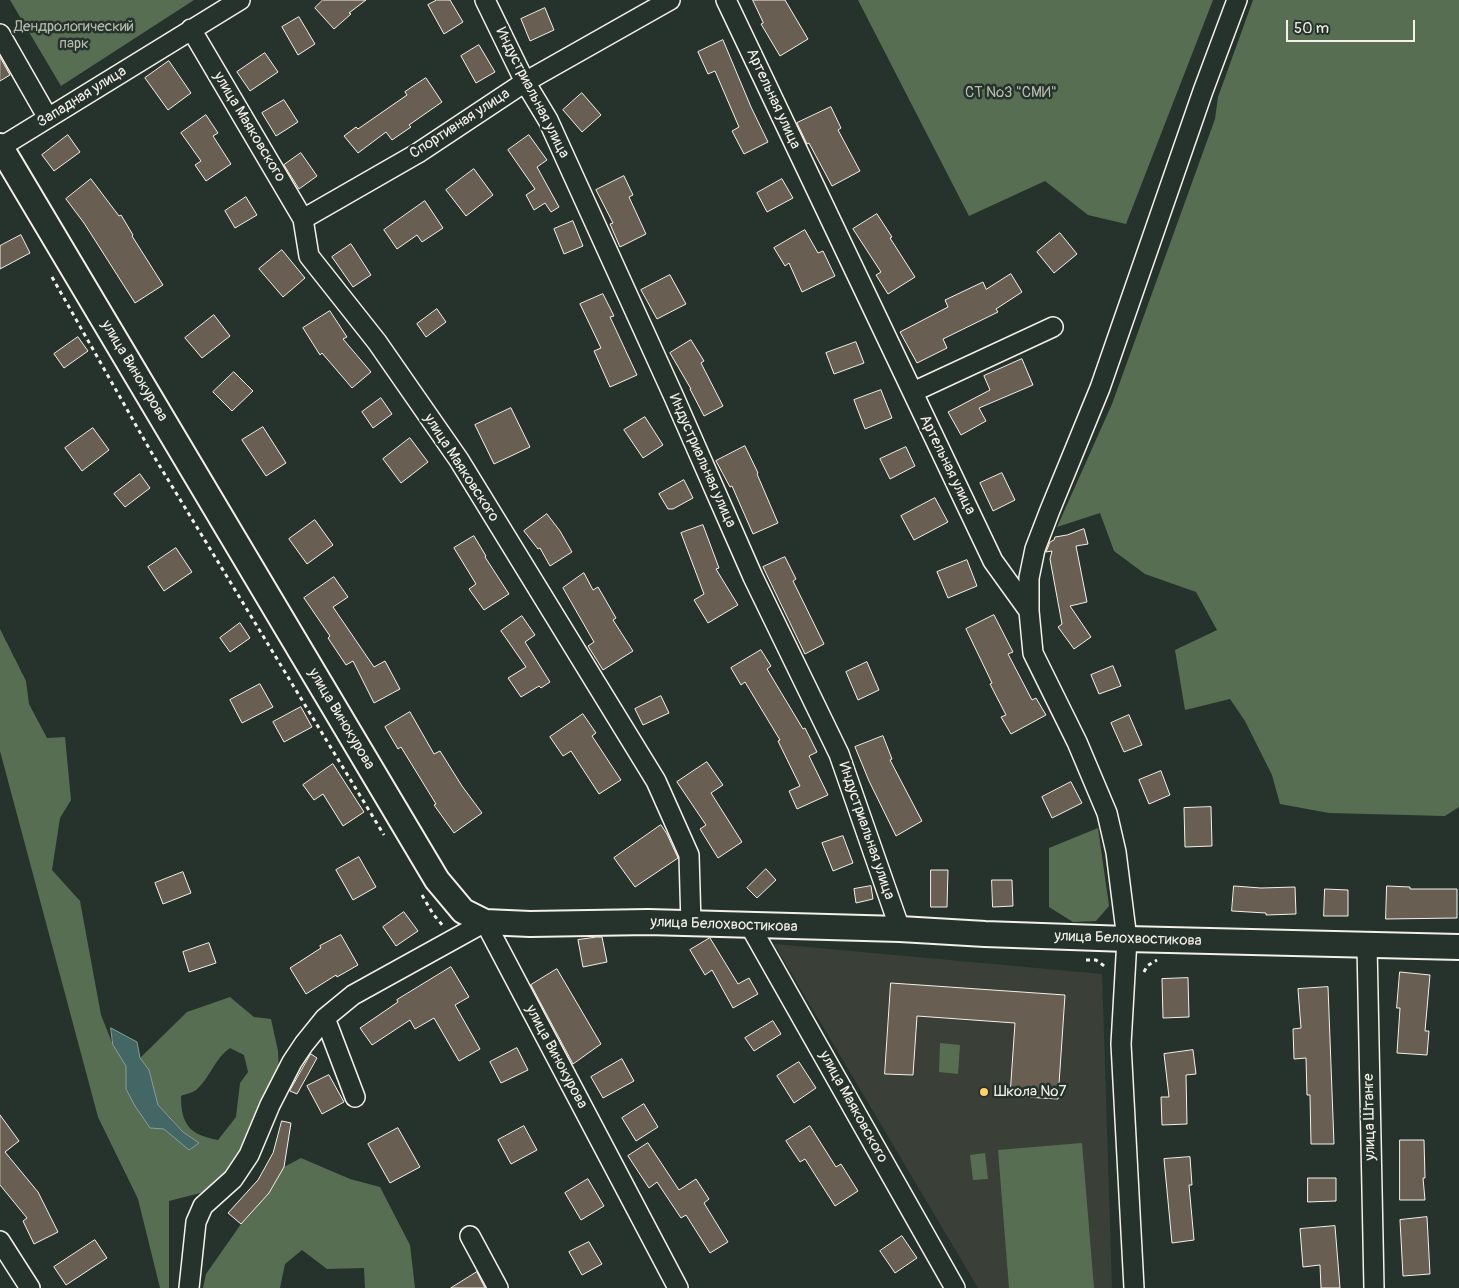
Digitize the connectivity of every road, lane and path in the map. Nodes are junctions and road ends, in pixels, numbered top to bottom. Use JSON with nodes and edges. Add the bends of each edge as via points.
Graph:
{"nodes":[{"id":1,"x":240,"y":0,"type":"edge"},
{"id":2,"x":486,"y":0,"type":"edge"},
{"id":3,"x":670,"y":0,"type":"edge"},
{"id":4,"x":726,"y":0,"type":"edge"},
{"id":5,"x":1237,"y":0,"type":"edge"},
{"id":6,"x":191,"y":29,"type":"junction"},
{"id":7,"x":0,"y":34,"type":"edge"},
{"id":8,"x":525,"y":82,"type":"junction"},
{"id":9,"x":48,"y":118,"type":"junction"},
{"id":10,"x":0,"y":147,"type":"edge"},
{"id":11,"x":303,"y":219,"type":"junction"},
{"id":12,"x":51,"y":274,"type":"dead end"},
{"id":13,"x":1053,"y":327,"type":"dead end"},
{"id":14,"x":913,"y":392,"type":"junction"},
{"id":15,"x":1029,"y":611,"type":"junction"},
{"id":16,"x":386,"y":838,"type":"dead end"},
{"id":17,"x":418,"y":888,"type":"dead end"},
{"id":18,"x":433,"y":914,"type":"dead end"},
{"id":19,"x":485,"y":922,"type":"junction"},
{"id":20,"x":691,"y":924,"type":"junction"},
{"id":21,"x":750,"y":926,"type":"junction"},
{"id":22,"x":900,"y":929,"type":"junction"},
{"id":23,"x":1127,"y":939,"type":"junction"},
{"id":24,"x":1367,"y":946,"type":"junction"},
{"id":25,"x":1459,"y":947,"type":"edge"},
{"id":26,"x":1161,"y":958,"type":"dead end"},
{"id":27,"x":1077,"y":959,"type":"dead end"},
{"id":28,"x":1108,"y":969,"type":"dead end"},
{"id":29,"x":1141,"y":977,"type":"dead end"},
{"id":30,"x":324,"y":1018,"type":"junction"},
{"id":31,"x":355,"y":1097,"type":"dead end"},
{"id":32,"x":470,"y":1236,"type":"dead end"},
{"id":33,"x":0,"y":1241,"type":"edge"},
{"id":34,"x":30,"y":1288,"type":"edge"},
{"id":35,"x":189,"y":1288,"type":"edge"},
{"id":36,"x":498,"y":1288,"type":"edge"},
{"id":37,"x":678,"y":1288,"type":"edge"},
{"id":38,"x":955,"y":1288,"type":"edge"},
{"id":39,"x":1134,"y":1288,"type":"edge"},
{"id":40,"x":1374,"y":1288,"type":"edge"}],
"edges":[{"from":1,"to":6,"type":"street","name":"Западная улица"},
{"from":2,"to":8,"type":"street","name":"Индустриальная улица"},
{"from":3,"to":8,"type":"street","name":"Спортивная улица"},
{"from":4,"to":14,"type":"street","name":"Артельная улица"},
{"from":5,"to":15,"type":"street","via":[[1199,100],[1100,388],[1035,549],[1029,578]]},
{"from":6,"to":9,"type":"street","name":"Западная улица"},
{"from":6,"to":11,"type":"street","name":"улица Маяковского"},
{"from":7,"to":9,"type":"street"},
{"from":8,"to":11,"type":"street","name":"Спортивная улица","via":[[418,153]]},
{"from":8,"to":22,"type":"street","name":"Индустриальная улица","via":[[548,120],[753,577],[839,754]]},
{"from":9,"to":10,"type":"street","name":"Западная улица"},
{"from":10,"to":19,"type":"main road","name":"улица Винокурова","via":[[436,880],[463,911]]},
{"from":11,"to":20,"type":"street","name":"улица Маяковского","via":[[309,256],[377,342],[459,460],[656,781],[689,855]]},
{"from":12,"to":16,"type":"path","via":[[150,450]]},
{"from":13,"to":14,"type":"street"},
{"from":14,"to":15,"type":"street","name":"Артельная улица","via":[[993,561]]},
{"from":15,"to":23,"type":"street","via":[[1033,653],[1077,742],[1107,813],[1116,852]]},
{"from":17,"to":18,"type":"path"},
{"from":19,"to":20,"type":"main road","name":"улица Белохвостикова"},
{"from":19,"to":30,"type":"street","via":[[353,995]]},
{"from":19,"to":37,"type":"street","name":"улица Винокурова"},
{"from":20,"to":21,"type":"main road","name":"улица Белохвостикова"},
{"from":21,"to":22,"type":"main road","name":"улица Белохвостикова"},
{"from":21,"to":38,"type":"street","name":"улица Маяковского"},
{"from":22,"to":23,"type":"main road","name":"улица Белохвостикова"},
{"from":23,"to":24,"type":"main road","name":"улица Белохвостикова"},
{"from":23,"to":39,"type":"street","via":[[1122,1044]]},
{"from":24,"to":25,"type":"main road","name":"улица Белохвостикова"},
{"from":24,"to":40,"type":"street","name":"улица Штанге"},
{"from":26,"to":29,"type":"path","via":[[1146,966]]},
{"from":27,"to":28,"type":"path","via":[[1096,960]]},
{"from":30,"to":31,"type":"street"},
{"from":30,"to":35,"type":"street","via":[[292,1062],[249,1155],[233,1179],[203,1206],[196,1222]]},
{"from":32,"to":36,"type":"street"},
{"from":33,"to":34,"type":"street"}]}
